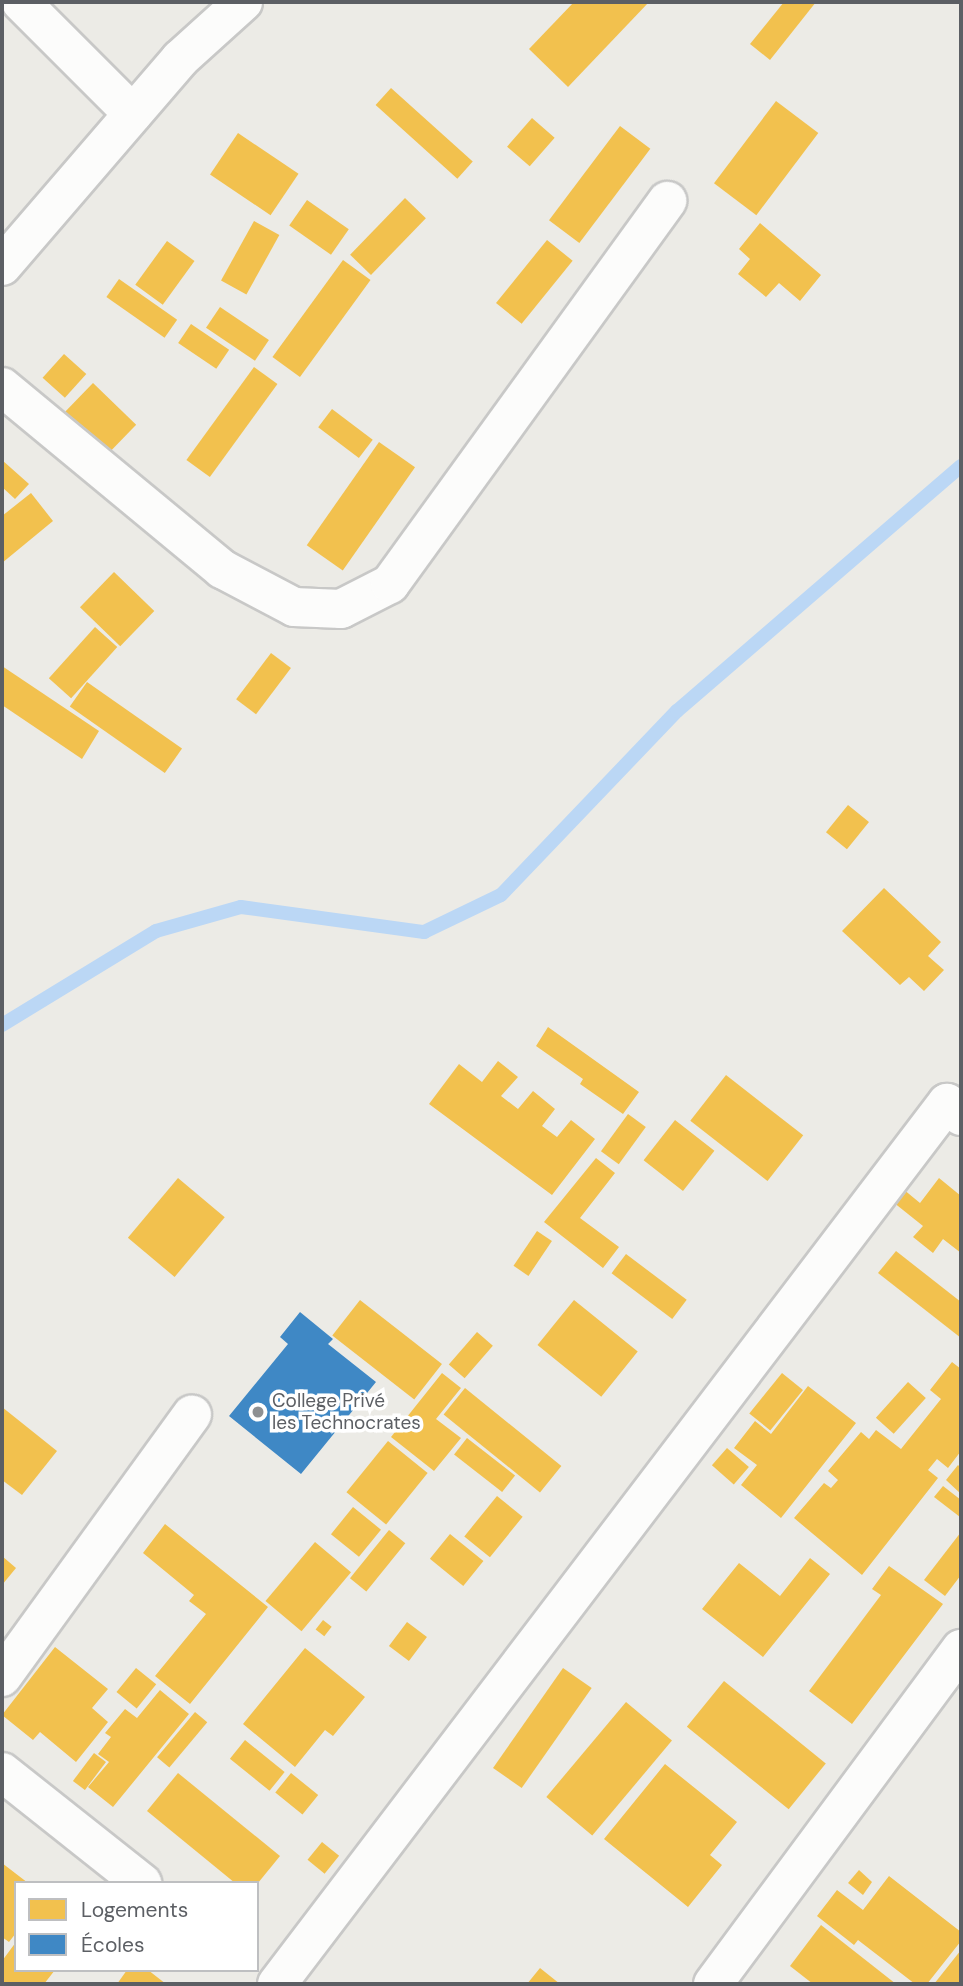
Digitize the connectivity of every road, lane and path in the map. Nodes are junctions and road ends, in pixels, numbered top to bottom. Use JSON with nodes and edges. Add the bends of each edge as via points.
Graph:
{"nodes":[{"id":1,"x":21,"y":2,"type":"edge"},
{"id":2,"x":243,"y":2,"type":"edge"},
{"id":3,"x":133,"y":114,"type":"junction"},
{"id":4,"x":667,"y":201,"type":"dead end"},
{"id":5,"x":2,"y":266,"type":"edge"},
{"id":6,"x":2,"y":387,"type":"edge"},
{"id":7,"x":961,"y":1116,"type":"edge"},
{"id":8,"x":192,"y":1415,"type":"dead end"},
{"id":9,"x":961,"y":1649,"type":"edge"},
{"id":10,"x":2,"y":1677,"type":"edge"},
{"id":11,"x":2,"y":1772,"type":"edge"},
{"id":12,"x":139,"y":1881,"type":"edge"},
{"id":13,"x":255,"y":1972,"type":"edge"},
{"id":14,"x":270,"y":1984,"type":"edge"},
{"id":15,"x":277,"y":1984,"type":"edge"},
{"id":16,"x":713,"y":1984,"type":"edge"}],
"edges":[{"from":1,"to":3,"type":"street"},
{"from":2,"to":3,"type":"street","via":[[180,60]]},
{"from":3,"to":5,"type":"street"},
{"from":4,"to":6,"type":"street","via":[[390,584],[341,609],[294,607],[222,569]]},
{"from":7,"to":15,"type":"street","via":[[947,1103]]},
{"from":8,"to":10,"type":"street"},
{"from":9,"to":16,"type":"street"},
{"from":11,"to":12,"type":"street"},
{"from":13,"to":14,"type":"street"}]}
